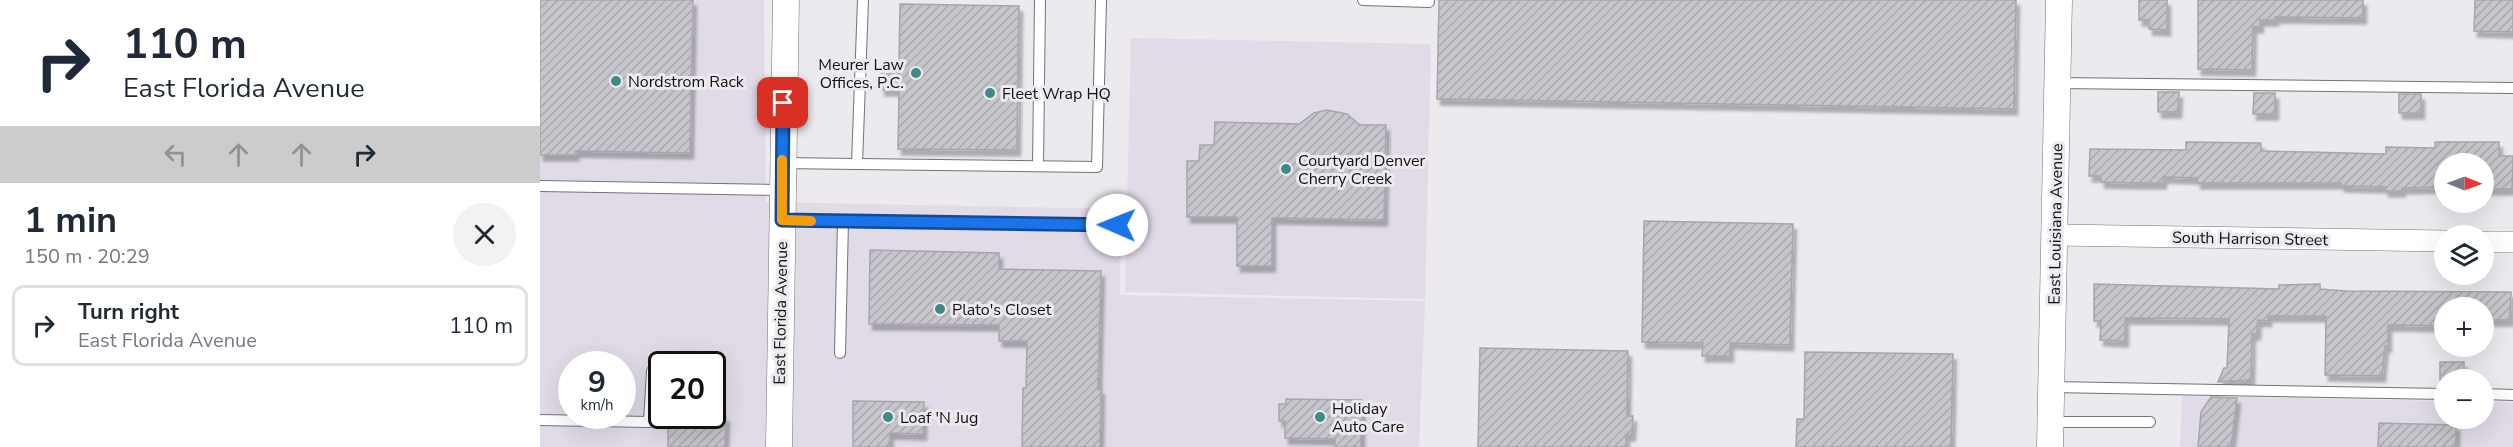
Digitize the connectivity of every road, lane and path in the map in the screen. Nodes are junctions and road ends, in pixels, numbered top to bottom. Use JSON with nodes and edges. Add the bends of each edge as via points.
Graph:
{"nodes":[{"id":1,"x":786,"y":0,"type":"edge"},
{"id":2,"x":863,"y":0,"type":"edge"},
{"id":3,"x":1040,"y":0,"type":"edge"},
{"id":4,"x":1101,"y":0,"type":"edge"},
{"id":5,"x":1363,"y":0,"type":"edge"},
{"id":6,"x":2059,"y":0,"type":"edge"},
{"id":7,"x":1429,"y":2,"type":"dead end"},
{"id":8,"x":2057,"y":83,"type":"junction"},
{"id":9,"x":2513,"y":88,"type":"edge"},
{"id":10,"x":782,"y":163,"type":"junction"},
{"id":11,"x":857,"y":164,"type":"junction"},
{"id":12,"x":1038,"y":166,"type":"junction"},
{"id":13,"x":540,"y":186,"type":"edge"},
{"id":14,"x":782,"y":190,"type":"junction"},
{"id":15,"x":782,"y":220,"type":"junction"},
{"id":16,"x":843,"y":221,"type":"junction"},
{"id":17,"x":1117,"y":225,"type":"dead end"},
{"id":18,"x":2055,"y":235,"type":"junction"},
{"id":19,"x":2434,"y":241,"type":"edge"},
{"id":20,"x":2494,"y":242,"type":"edge"},
{"id":21,"x":2513,"y":242,"type":"edge"},
{"id":22,"x":840,"y":353,"type":"dead end"},
{"id":23,"x":2052,"y":387,"type":"junction"},
{"id":24,"x":2434,"y":394,"type":"edge"},
{"id":25,"x":2494,"y":394,"type":"edge"},
{"id":26,"x":2513,"y":395,"type":"edge"},
{"id":27,"x":540,"y":420,"type":"edge"},
{"id":28,"x":648,"y":422,"type":"edge"},
{"id":29,"x":2150,"y":422,"type":"dead end"},
{"id":30,"x":2051,"y":435,"type":"edge"},
{"id":31,"x":779,"y":447,"type":"edge"}],
"edges":[{"from":1,"to":10,"type":"street","name":"East Florida Avenue"},
{"from":2,"to":11,"type":"lane"},
{"from":3,"to":12,"type":"lane"},
{"from":4,"to":12,"type":"lane","via":[[1097,167]]},
{"from":5,"to":7,"type":"lane"},
{"from":6,"to":8,"type":"street","name":"East Louisiana Avenue"},
{"from":8,"to":9,"type":"lane"},
{"from":8,"to":18,"type":"street","name":"East Louisiana Avenue"},
{"from":10,"to":11,"type":"lane"},
{"from":10,"to":14,"type":"street","name":"East Florida Avenue"},
{"from":11,"to":12,"type":"lane"},
{"from":13,"to":14,"type":"lane"},
{"from":14,"to":15,"type":"street","name":"East Florida Avenue"},
{"from":15,"to":16,"type":"lane"},
{"from":15,"to":31,"type":"street","name":"East Florida Avenue"},
{"from":16,"to":17,"type":"lane"},
{"from":16,"to":22,"type":"lane"},
{"from":18,"to":19,"type":"street","name":"South Harrison Street"},
{"from":18,"to":23,"type":"street","name":"East Louisiana Avenue"},
{"from":20,"to":21,"type":"street"},
{"from":23,"to":24,"type":"lane"},
{"from":23,"to":30,"type":"street","name":"East Louisiana Avenue"},
{"from":25,"to":26,"type":"lane"},
{"from":27,"to":28,"type":"lane"},
{"from":29,"to":30,"type":"lane"}]}
